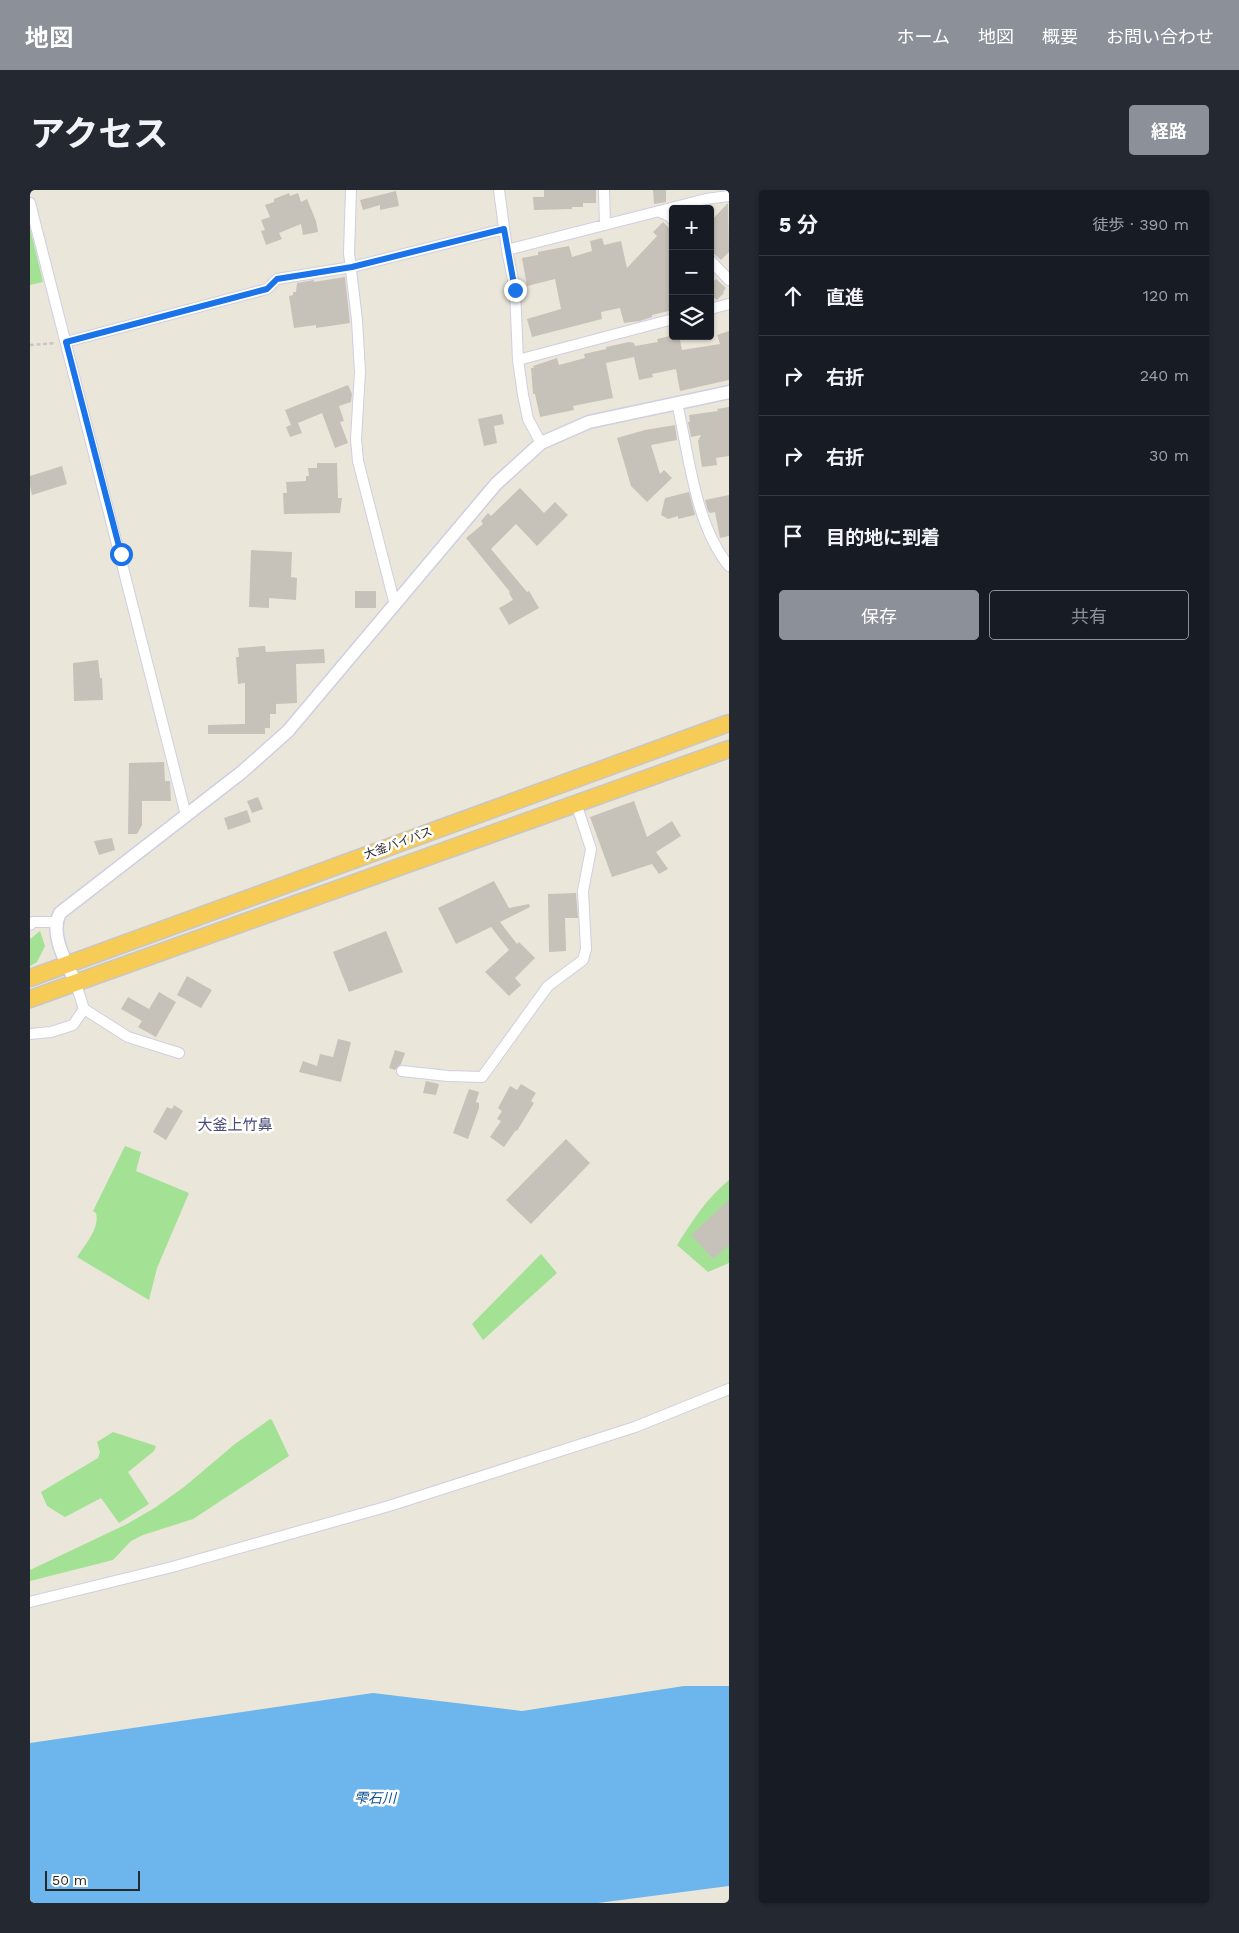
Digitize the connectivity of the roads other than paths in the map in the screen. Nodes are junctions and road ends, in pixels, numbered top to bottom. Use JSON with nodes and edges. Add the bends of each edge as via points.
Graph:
{"nodes":[{"id":1,"x":351,"y":190,"type":"edge"},
{"id":2,"x":499,"y":190,"type":"edge"},
{"id":3,"x":604,"y":190,"type":"edge"},
{"id":4,"x":706,"y":195,"type":"edge"},
{"id":5,"x":729,"y":196,"type":"edge"},
{"id":6,"x":30,"y":203,"type":"edge"},
{"id":7,"x":660,"y":212,"type":"junction"},
{"id":8,"x":669,"y":216,"type":"edge"},
{"id":9,"x":605,"y":225,"type":"junction"},
{"id":10,"x":504,"y":229,"type":"junction"},
{"id":11,"x":507,"y":250,"type":"junction"},
{"id":12,"x":714,"y":264,"type":"edge"},
{"id":13,"x":352,"y":267,"type":"junction"},
{"id":14,"x":729,"y":280,"type":"edge"},
{"id":15,"x":729,"y":304,"type":"edge"},
{"id":16,"x":714,"y":308,"type":"edge"},
{"id":17,"x":669,"y":320,"type":"edge"},
{"id":18,"x":66,"y":342,"type":"junction"},
{"id":19,"x":518,"y":360,"type":"junction"},
{"id":20,"x":729,"y":392,"type":"edge"},
{"id":21,"x":678,"y":403,"type":"junction"},
{"id":22,"x":541,"y":442,"type":"junction"},
{"id":23,"x":729,"y":566,"type":"edge"},
{"id":24,"x":395,"y":605,"type":"junction"},
{"id":25,"x":729,"y":723,"type":"edge"},
{"id":26,"x":729,"y":748,"type":"edge"},
{"id":27,"x":576,"y":803,"type":"junction"},
{"id":28,"x":186,"y":815,"type":"junction"},
{"id":29,"x":56,"y":922,"type":"junction"},
{"id":30,"x":30,"y":925,"type":"edge"},
{"id":31,"x":67,"y":965,"type":"junction"},
{"id":32,"x":30,"y":978,"type":"edge"},
{"id":33,"x":76,"y":982,"type":"junction"},
{"id":34,"x":30,"y":999,"type":"edge"},
{"id":35,"x":84,"y":1009,"type":"junction"},
{"id":36,"x":30,"y":1034,"type":"edge"},
{"id":37,"x":179,"y":1054,"type":"dead end"},
{"id":38,"x":402,"y":1070,"type":"dead end"},
{"id":39,"x":729,"y":1388,"type":"edge"},
{"id":40,"x":30,"y":1602,"type":"edge"}],
"edges":[{"from":1,"to":13,"type":"street","via":[[349,253]]},
{"from":2,"to":10,"type":"street"},
{"from":3,"to":9,"type":"street"},
{"from":4,"to":5,"type":"street"},
{"from":4,"to":7,"type":"street"},
{"from":6,"to":18,"type":"street"},
{"from":7,"to":8,"type":"street"},
{"from":7,"to":9,"type":"street"},
{"from":9,"to":11,"type":"street"},
{"from":10,"to":11,"type":"street"},
{"from":10,"to":13,"type":"street"},
{"from":11,"to":19,"type":"street","via":[[515,290]]},
{"from":12,"to":14,"type":"street"},
{"from":13,"to":18,"type":"street","via":[[277,279],[267,289]]},
{"from":13,"to":24,"type":"street","via":[[360,372],[358,461]]},
{"from":15,"to":16,"type":"street"},
{"from":17,"to":19,"type":"street"},
{"from":18,"to":28,"type":"street"},
{"from":19,"to":22,"type":"street","via":[[528,419]]},
{"from":20,"to":21,"type":"street"},
{"from":21,"to":22,"type":"street","via":[[589,422]]},
{"from":21,"to":23,"type":"street","via":[[703,521],[719,554]]},
{"from":22,"to":24,"type":"street","via":[[496,484]]},
{"from":24,"to":28,"type":"street","via":[[288,731]]},
{"from":25,"to":31,"type":"highway","name":"大釜バイパス"},
{"from":26,"to":27,"type":"highway","name":"大釜バイパス"},
{"from":27,"to":33,"type":"highway","name":"大釜バイパス"},
{"from":27,"to":38,"type":"street","via":[[591,849],[583,891],[586,949],[583,960],[548,986],[482,1077]]},
{"from":28,"to":29,"type":"street","via":[[60,913]]},
{"from":29,"to":30,"type":"street","via":[[34,922]]},
{"from":29,"to":31,"type":"street"},
{"from":31,"to":32,"type":"highway","name":"大釜バイパス"},
{"from":31,"to":33,"type":"street"},
{"from":33,"to":34,"type":"highway","name":"大釜バイパス"},
{"from":33,"to":35,"type":"street"},
{"from":35,"to":36,"type":"street","via":[[73,1025]]},
{"from":35,"to":37,"type":"street","via":[[128,1036]]},
{"from":39,"to":40,"type":"street","via":[[635,1427],[389,1506],[172,1567]]}]}
